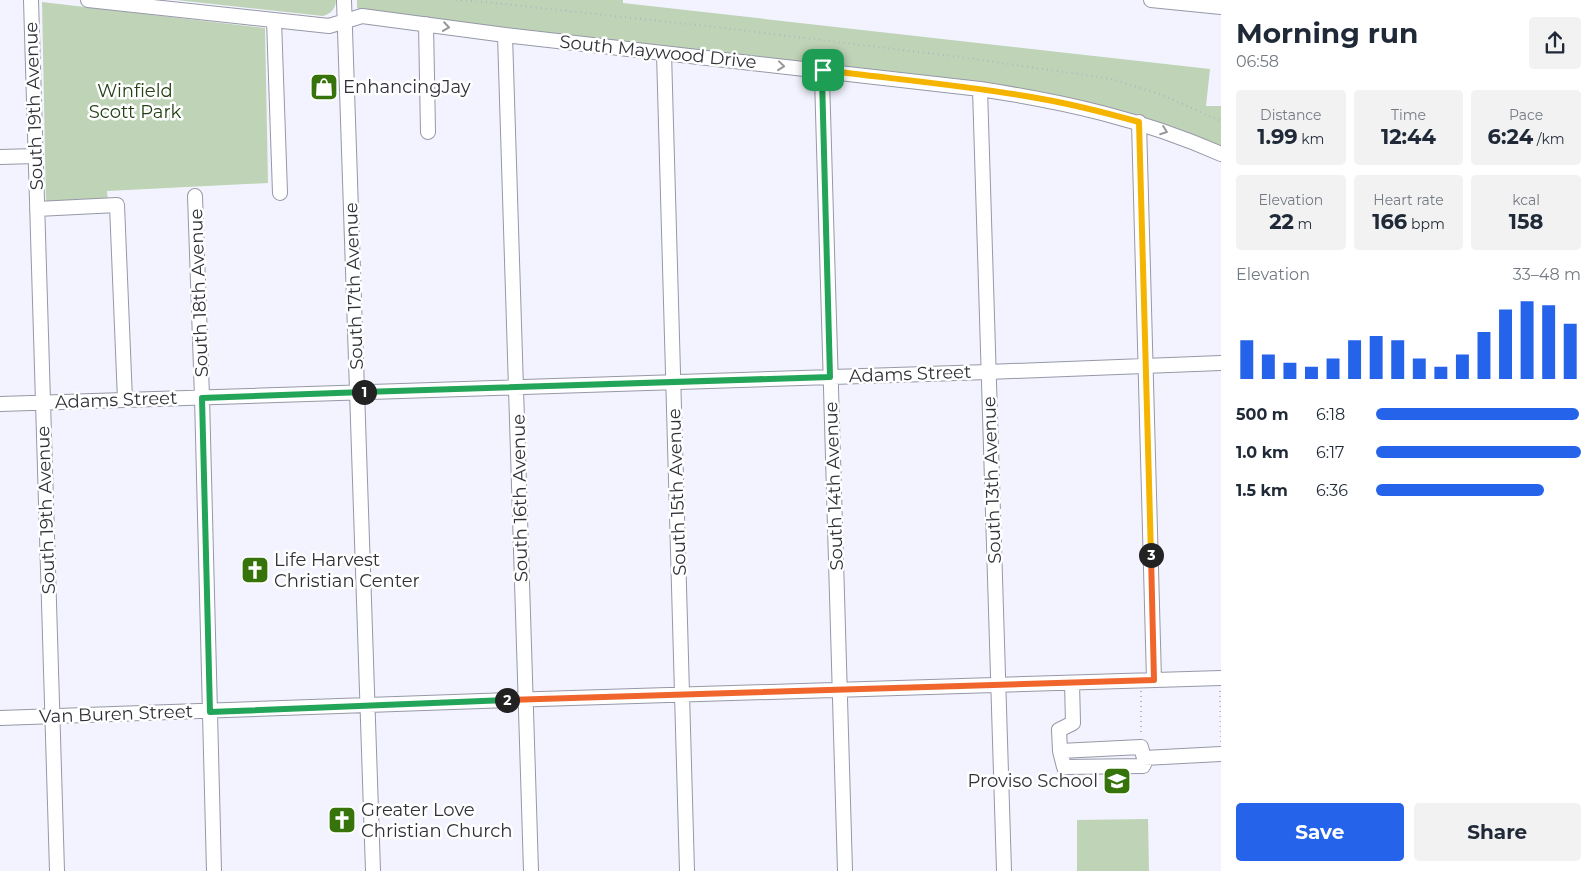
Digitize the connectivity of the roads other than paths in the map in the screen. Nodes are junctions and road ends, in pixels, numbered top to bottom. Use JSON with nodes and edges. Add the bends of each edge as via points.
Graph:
{"nodes":[{"id":1,"x":31,"y":0,"type":"edge"},
{"id":2,"x":88,"y":0,"type":"edge"},
{"id":3,"x":344,"y":0,"type":"edge"},
{"id":4,"x":1151,"y":0,"type":"edge"},
{"id":5,"x":1221,"y":7,"type":"edge"},
{"id":6,"x":274,"y":20,"type":"junction"},
{"id":7,"x":345,"y":21,"type":"junction"},
{"id":8,"x":426,"y":24,"type":"junction"},
{"id":9,"x":505,"y":35,"type":"junction"},
{"id":10,"x":664,"y":53,"type":"junction"},
{"id":11,"x":823,"y":70,"type":"junction"},
{"id":12,"x":980,"y":89,"type":"junction"},
{"id":13,"x":1139,"y":122,"type":"junction"},
{"id":14,"x":428,"y":132,"type":"dead end"},
{"id":15,"x":1221,"y":154,"type":"edge"},
{"id":16,"x":36,"y":156,"type":"junction"},
{"id":17,"x":0,"y":157,"type":"edge"},
{"id":18,"x":280,"y":193,"type":"dead end"},
{"id":19,"x":195,"y":196,"type":"dead end"},
{"id":20,"x":37,"y":208,"type":"junction"},
{"id":21,"x":1221,"y":363,"type":"edge"},
{"id":22,"x":1145,"y":365,"type":"junction"},
{"id":23,"x":988,"y":372,"type":"junction"},
{"id":24,"x":830,"y":377,"type":"junction"},
{"id":25,"x":674,"y":382,"type":"junction"},
{"id":26,"x":517,"y":387,"type":"junction"},
{"id":27,"x":358,"y":392,"type":"junction"},
{"id":28,"x":202,"y":398,"type":"junction"},
{"id":29,"x":125,"y":400,"type":"junction"},
{"id":30,"x":43,"y":403,"type":"junction"},
{"id":31,"x":0,"y":404,"type":"edge"},
{"id":32,"x":1154,"y":680,"type":"junction"},
{"id":33,"x":1220,"y":682,"type":"edge"},
{"id":34,"x":1072,"y":683,"type":"junction"},
{"id":35,"x":999,"y":685,"type":"junction"},
{"id":36,"x":841,"y":690,"type":"junction"},
{"id":37,"x":682,"y":694,"type":"junction"},
{"id":38,"x":525,"y":699,"type":"junction"},
{"id":39,"x":368,"y":706,"type":"junction"},
{"id":40,"x":210,"y":712,"type":"junction"},
{"id":41,"x":53,"y":716,"type":"junction"},
{"id":42,"x":0,"y":718,"type":"edge"},
{"id":43,"x":1221,"y":754,"type":"edge"},
{"id":44,"x":57,"y":871,"type":"edge"},
{"id":45,"x":214,"y":871,"type":"edge"},
{"id":46,"x":374,"y":871,"type":"edge"},
{"id":47,"x":531,"y":871,"type":"edge"},
{"id":48,"x":687,"y":871,"type":"edge"},
{"id":49,"x":845,"y":871,"type":"edge"},
{"id":50,"x":1004,"y":871,"type":"edge"}],
"edges":[{"from":1,"to":16,"type":"street","name":"South 19th Avenue"},
{"from":2,"to":6,"type":"street","name":"South Maywood Drive"},
{"from":3,"to":7,"type":"street","name":"South 17th Avenue"},
{"from":4,"to":5,"type":"street"},
{"from":6,"to":7,"type":"street","name":"South Maywood Drive","via":[[329,26]]},
{"from":6,"to":18,"type":"street"},
{"from":7,"to":8,"type":"street","name":"South Maywood Drive","via":[[362,16]]},
{"from":7,"to":27,"type":"street","name":"South 17th Avenue"},
{"from":8,"to":9,"type":"street","name":"South Maywood Drive","one_way":true},
{"from":8,"to":14,"type":"street"},
{"from":9,"to":10,"type":"street","name":"South Maywood Drive"},
{"from":9,"to":26,"type":"street","name":"South 16th Avenue"},
{"from":10,"to":11,"type":"street","name":"South Maywood Drive","one_way":true},
{"from":10,"to":25,"type":"street","name":"South 15th Avenue"},
{"from":11,"to":12,"type":"street","name":"South Maywood Drive"},
{"from":11,"to":24,"type":"street","name":"South 14th Avenue"},
{"from":12,"to":13,"type":"street","name":"South Maywood Drive","via":[[1074,105]]},
{"from":12,"to":23,"type":"street","name":"South 13th Avenue"},
{"from":13,"to":15,"type":"street","name":"South Maywood Drive","one_way":true},
{"from":13,"to":22,"type":"street"},
{"from":16,"to":17,"type":"street"},
{"from":16,"to":20,"type":"street","name":"South 19th Avenue"},
{"from":19,"to":28,"type":"street","name":"South 18th Avenue"},
{"from":20,"to":29,"type":"street","via":[[117,206]]},
{"from":20,"to":30,"type":"street","name":"South 19th Avenue"},
{"from":21,"to":22,"type":"street","name":"Adams Street"},
{"from":22,"to":23,"type":"street","name":"Adams Street"},
{"from":22,"to":32,"type":"street"},
{"from":23,"to":24,"type":"street","name":"Adams Street"},
{"from":23,"to":35,"type":"street","name":"South 13th Avenue"},
{"from":24,"to":25,"type":"street","name":"Adams Street"},
{"from":24,"to":36,"type":"street","name":"South 14th Avenue"},
{"from":25,"to":26,"type":"street","name":"Adams Street"},
{"from":25,"to":37,"type":"street","name":"South 15th Avenue"},
{"from":26,"to":27,"type":"street","name":"Adams Street"},
{"from":26,"to":38,"type":"street","name":"South 16th Avenue"},
{"from":27,"to":28,"type":"street","name":"Adams Street"},
{"from":27,"to":39,"type":"street","name":"South 17th Avenue"},
{"from":28,"to":29,"type":"street","name":"Adams Street"},
{"from":28,"to":40,"type":"street","name":"South 18th Avenue"},
{"from":29,"to":30,"type":"street","name":"Adams Street"},
{"from":30,"to":31,"type":"street","name":"Adams Street"},
{"from":30,"to":41,"type":"street","name":"South 19th Avenue"},
{"from":32,"to":33,"type":"street","name":"Van Buren Street"},
{"from":32,"to":34,"type":"street","name":"Van Buren Street"},
{"from":34,"to":35,"type":"street","name":"Van Buren Street"},
{"from":34,"to":43,"type":"street","via":[[1074,723],[1059,730],[1060,751],[1066,768],[1143,766],[1144,758]]},
{"from":35,"to":36,"type":"street","name":"Van Buren Street"},
{"from":35,"to":50,"type":"street","name":"South 13th Avenue"},
{"from":36,"to":37,"type":"street","name":"Van Buren Street"},
{"from":36,"to":49,"type":"street","name":"South 14th Avenue"},
{"from":37,"to":38,"type":"street","name":"Van Buren Street"},
{"from":37,"to":48,"type":"street","name":"South 15th Avenue"},
{"from":38,"to":39,"type":"street","name":"Van Buren Street"},
{"from":38,"to":47,"type":"street","name":"South 16th Avenue"},
{"from":39,"to":40,"type":"street","name":"Van Buren Street"},
{"from":39,"to":46,"type":"street","name":"South 17th Avenue"},
{"from":40,"to":41,"type":"street","name":"Van Buren Street"},
{"from":40,"to":45,"type":"street","name":"South 18th Avenue"},
{"from":41,"to":42,"type":"street","name":"Van Buren Street"},
{"from":41,"to":44,"type":"street","name":"South 19th Avenue"}]}
